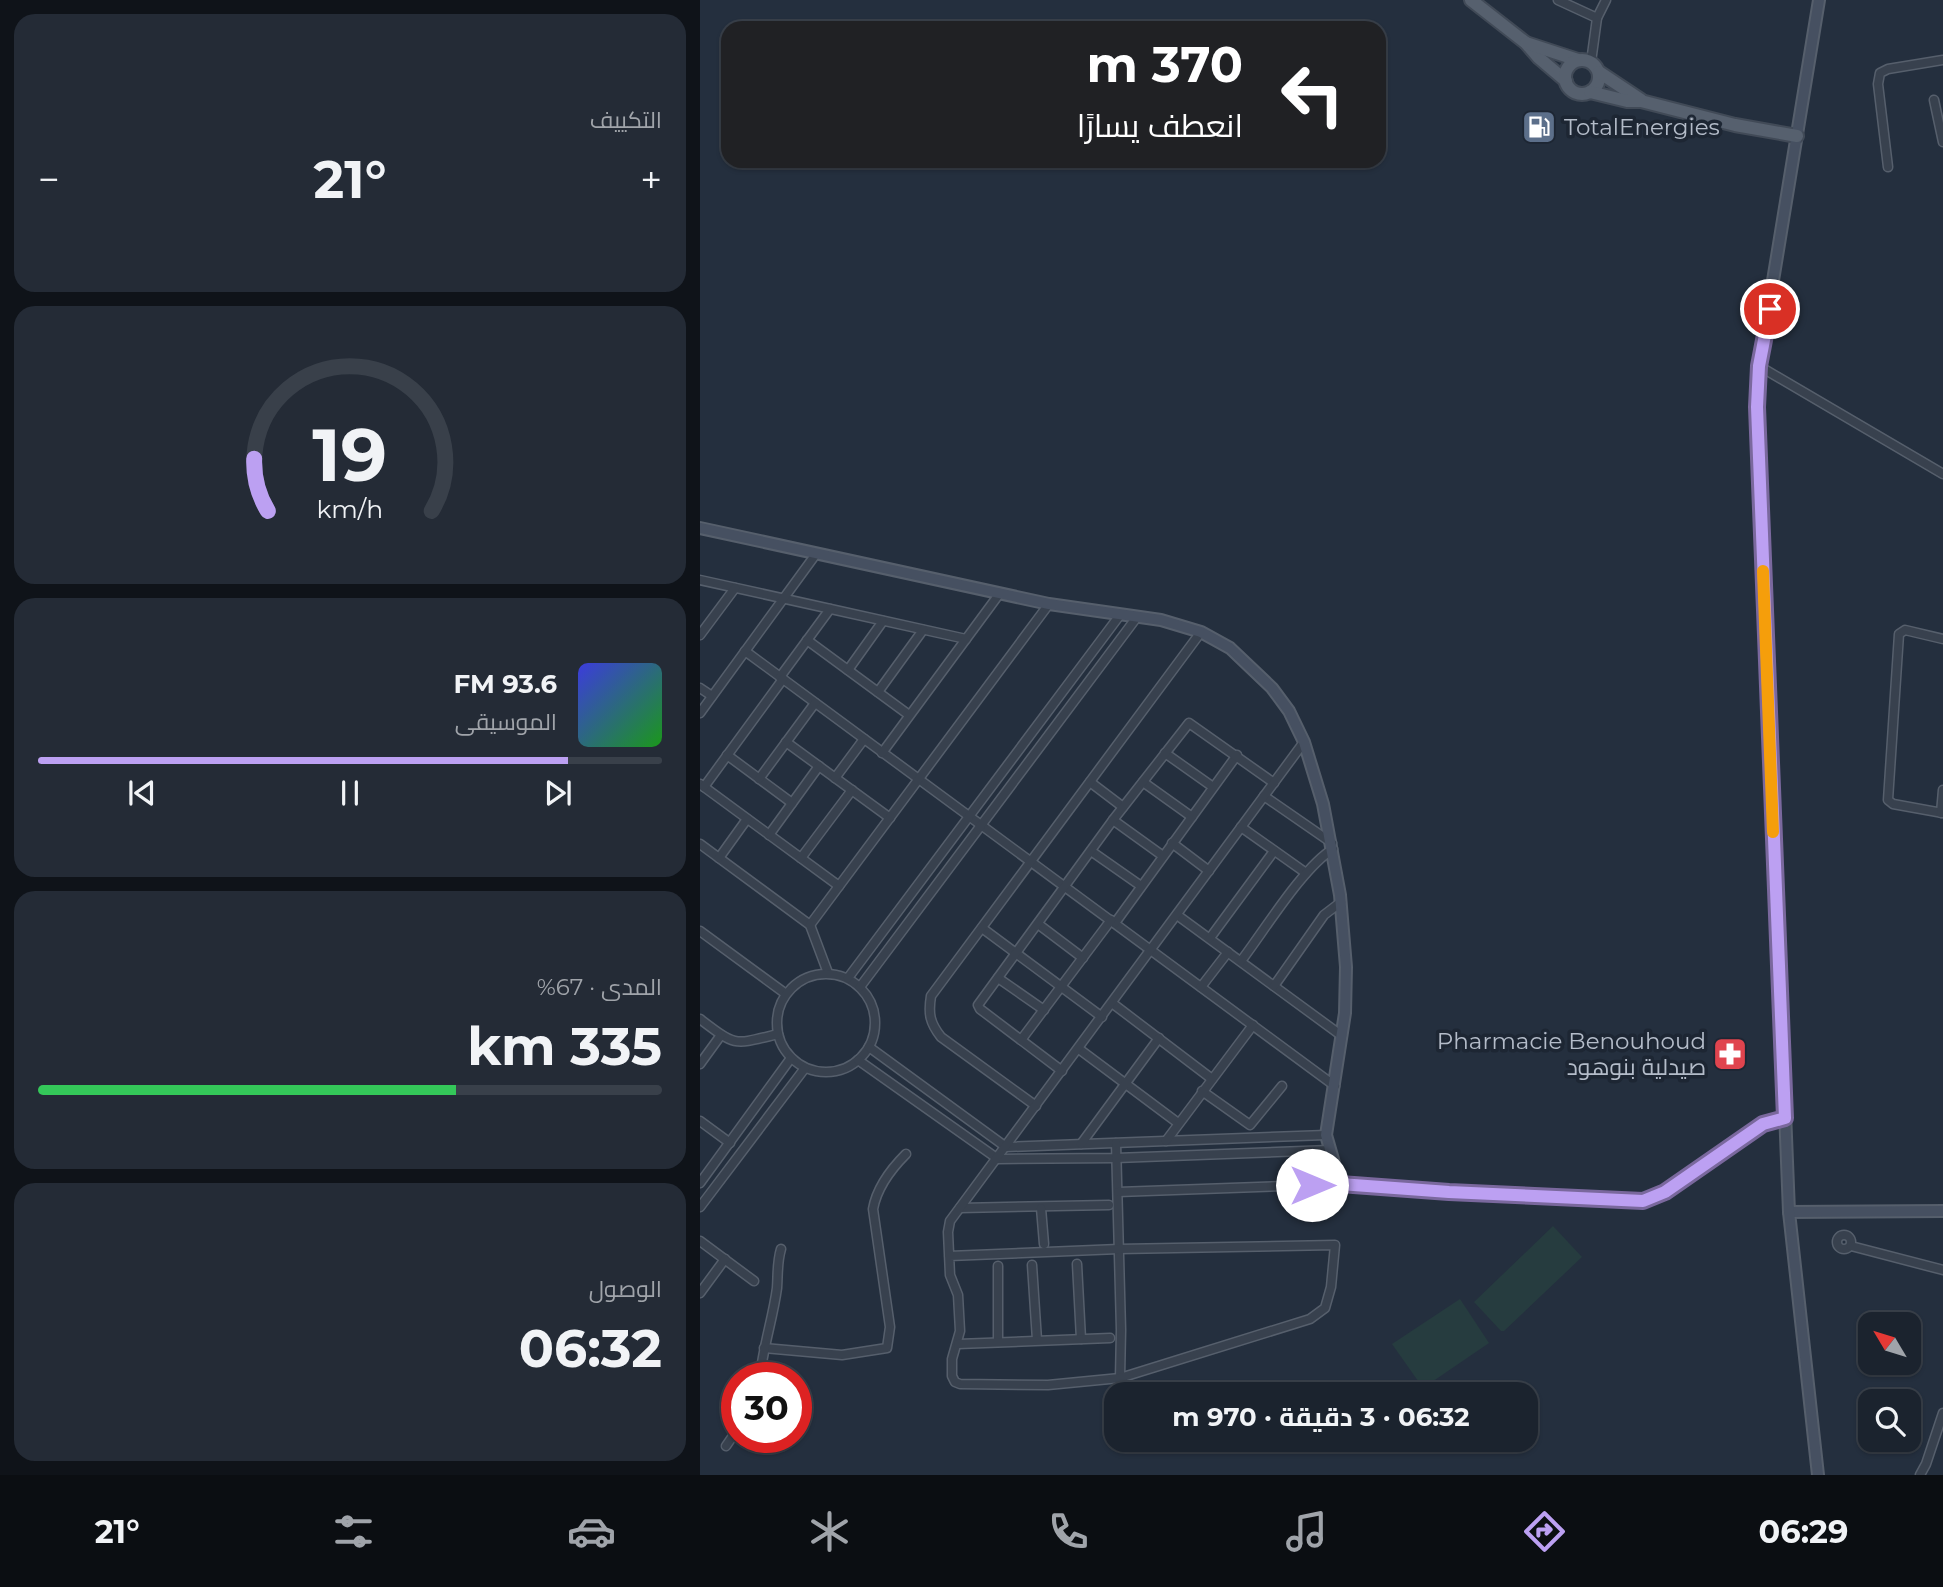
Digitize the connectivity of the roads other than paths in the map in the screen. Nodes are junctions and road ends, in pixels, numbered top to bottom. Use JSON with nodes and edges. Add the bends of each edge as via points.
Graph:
{"nodes":[{"id":1,"x":1471,"y":0,"type":"edge"},
{"id":2,"x":1558,"y":0,"type":"edge"},
{"id":3,"x":1606,"y":0,"type":"edge"},
{"id":4,"x":1819,"y":0,"type":"edge"},
{"id":5,"x":1597,"y":18,"type":"junction"},
{"id":6,"x":1526,"y":43,"type":"junction"},
{"id":7,"x":1943,"y":60,"type":"edge"},
{"id":8,"x":1589,"y":65,"type":"junction"},
{"id":9,"x":1566,"y":81,"type":"junction"},
{"id":10,"x":1590,"y":92,"type":"junction"},
{"id":11,"x":1641,"y":100,"type":"junction"},
{"id":12,"x":1934,"y":100,"type":"dead end"},
{"id":13,"x":1797,"y":136,"type":"junction"},
{"id":14,"x":1943,"y":142,"type":"edge"},
{"id":15,"x":1888,"y":167,"type":"dead end"},
{"id":16,"x":1759,"y":366,"type":"junction"},
{"id":17,"x":1943,"y":474,"type":"edge"},
{"id":18,"x":700,"y":528,"type":"edge"},
{"id":19,"x":816,"y":554,"type":"junction"},
{"id":20,"x":700,"y":580,"type":"edge"},
{"id":21,"x":735,"y":588,"type":"junction"},
{"id":22,"x":1000,"y":593,"type":"junction"},
{"id":23,"x":783,"y":599,"type":"junction"},
{"id":24,"x":1049,"y":604,"type":"junction"},
{"id":25,"x":830,"y":609,"type":"junction"},
{"id":26,"x":1121,"y":615,"type":"junction"},
{"id":27,"x":1137,"y":617,"type":"junction"},
{"id":28,"x":883,"y":621,"type":"junction"},
{"id":29,"x":923,"y":630,"type":"junction"},
{"id":30,"x":1201,"y":632,"type":"junction"},
{"id":31,"x":700,"y":635,"type":"edge"},
{"id":32,"x":966,"y":639,"type":"junction"},
{"id":33,"x":1943,"y":639,"type":"edge"},
{"id":34,"x":807,"y":640,"type":"junction"},
{"id":35,"x":746,"y":651,"type":"junction"},
{"id":36,"x":848,"y":670,"type":"junction"},
{"id":37,"x":782,"y":678,"type":"junction"},
{"id":38,"x":700,"y":688,"type":"edge"},
{"id":39,"x":878,"y":692,"type":"junction"},
{"id":40,"x":712,"y":696,"type":"junction"},
{"id":41,"x":815,"y":703,"type":"junction"},
{"id":42,"x":700,"y":713,"type":"edge"},
{"id":43,"x":909,"y":715,"type":"junction"},
{"id":44,"x":864,"y":739,"type":"junction"},
{"id":45,"x":786,"y":742,"type":"junction"},
{"id":46,"x":1304,"y":742,"type":"junction"},
{"id":47,"x":882,"y":753,"type":"junction"},
{"id":48,"x":1165,"y":753,"type":"junction"},
{"id":49,"x":727,"y":755,"type":"junction"},
{"id":50,"x":1237,"y":755,"type":"junction"},
{"id":51,"x":819,"y":766,"type":"junction"},
{"id":52,"x":835,"y":778,"type":"junction"},
{"id":53,"x":759,"y":779,"type":"junction"},
{"id":54,"x":918,"y":780,"type":"junction"},
{"id":55,"x":1090,"y":782,"type":"junction"},
{"id":56,"x":1143,"y":782,"type":"junction"},
{"id":57,"x":1274,"y":783,"type":"junction"},
{"id":58,"x":702,"y":785,"type":"edge"},
{"id":59,"x":1213,"y":788,"type":"junction"},
{"id":60,"x":852,"y":790,"type":"junction"},
{"id":61,"x":1943,"y":790,"type":"edge"},
{"id":62,"x":1264,"y":796,"type":"junction"},
{"id":63,"x":792,"y":803,"type":"junction"},
{"id":64,"x":1123,"y":807,"type":"junction"},
{"id":65,"x":1942,"y":813,"type":"edge"},
{"id":66,"x":1192,"y":817,"type":"junction"},
{"id":67,"x":890,"y":818,"type":"junction"},
{"id":68,"x":969,"y":818,"type":"junction"},
{"id":69,"x":747,"y":819,"type":"junction"},
{"id":70,"x":1113,"y":820,"type":"junction"},
{"id":71,"x":982,"y":827,"type":"junction"},
{"id":72,"x":1241,"y":827,"type":"junction"},
{"id":73,"x":769,"y":835,"type":"junction"},
{"id":74,"x":1172,"y":843,"type":"junction"},
{"id":75,"x":700,"y":844,"type":"edge"},
{"id":76,"x":1332,"y":846,"type":"junction"},
{"id":77,"x":1274,"y":850,"type":"junction"},
{"id":78,"x":1091,"y":851,"type":"junction"},
{"id":79,"x":1163,"y":856,"type":"junction"},
{"id":80,"x":719,"y":858,"type":"junction"},
{"id":81,"x":801,"y":858,"type":"junction"},
{"id":82,"x":1031,"y":862,"type":"junction"},
{"id":83,"x":1209,"y":871,"type":"junction"},
{"id":84,"x":1306,"y":873,"type":"junction"},
{"id":85,"x":839,"y":886,"type":"junction"},
{"id":86,"x":1141,"y":886,"type":"junction"},
{"id":87,"x":1065,"y":887,"type":"junction"},
{"id":88,"x":1340,"y":902,"type":"junction"},
{"id":89,"x":1177,"y":915,"type":"junction"},
{"id":90,"x":1113,"y":921,"type":"junction"},
{"id":91,"x":1038,"y":924,"type":"junction"},
{"id":92,"x":810,"y":925,"type":"junction"},
{"id":93,"x":982,"y":928,"type":"junction"},
{"id":94,"x":700,"y":931,"type":"edge"},
{"id":95,"x":1210,"y":938,"type":"junction"},
{"id":96,"x":1152,"y":950,"type":"junction"},
{"id":97,"x":1228,"y":951,"type":"junction"},
{"id":98,"x":1016,"y":954,"type":"junction"},
{"id":99,"x":1083,"y":958,"type":"junction"},
{"id":100,"x":1241,"y":961,"type":"junction"},
{"id":101,"x":828,"y":973,"type":"junction"},
{"id":102,"x":848,"y":978,"type":"junction"},
{"id":103,"x":998,"y":978,"type":"junction"},
{"id":104,"x":1274,"y":985,"type":"junction"},
{"id":105,"x":860,"y":987,"type":"junction"},
{"id":106,"x":1061,"y":987,"type":"junction"},
{"id":107,"x":1201,"y":987,"type":"junction"},
{"id":108,"x":786,"y":994,"type":"junction"},
{"id":109,"x":1112,"y":1003,"type":"junction"},
{"id":110,"x":1044,"y":1010,"type":"junction"},
{"id":111,"x":1102,"y":1017,"type":"junction"},
{"id":112,"x":700,"y":1019,"type":"edge"},
{"id":113,"x":1253,"y":1025,"type":"junction"},
{"id":114,"x":778,"y":1034,"type":"junction"},
{"id":115,"x":721,"y":1035,"type":"junction"},
{"id":116,"x":1342,"y":1036,"type":"junction"},
{"id":117,"x":1159,"y":1038,"type":"junction"},
{"id":118,"x":1021,"y":1040,"type":"junction"},
{"id":119,"x":869,"y":1047,"type":"junction"},
{"id":120,"x":1079,"y":1049,"type":"junction"},
{"id":121,"x":792,"y":1059,"type":"junction"},
{"id":122,"x":858,"y":1060,"type":"junction"},
{"id":123,"x":700,"y":1064,"type":"edge"},
{"id":124,"x":805,"y":1068,"type":"junction"},
{"id":125,"x":1062,"y":1071,"type":"junction"},
{"id":126,"x":1212,"y":1079,"type":"junction"},
{"id":127,"x":1126,"y":1083,"type":"junction"},
{"id":128,"x":1282,"y":1086,"type":"dead end"},
{"id":129,"x":1335,"y":1086,"type":"junction"},
{"id":130,"x":1202,"y":1091,"type":"junction"},
{"id":131,"x":1036,"y":1106,"type":"junction"},
{"id":132,"x":1785,"y":1118,"type":"junction"},
{"id":133,"x":700,"y":1121,"type":"edge"},
{"id":134,"x":1178,"y":1123,"type":"junction"},
{"id":135,"x":1326,"y":1135,"type":"junction"},
{"id":136,"x":1166,"y":1141,"type":"junction"},
{"id":137,"x":730,"y":1143,"type":"junction"},
{"id":138,"x":1116,"y":1143,"type":"junction"},
{"id":139,"x":1081,"y":1144,"type":"junction"},
{"id":140,"x":1006,"y":1147,"type":"junction"},
{"id":141,"x":1330,"y":1150,"type":"junction"},
{"id":142,"x":906,"y":1154,"type":"dead end"},
{"id":143,"x":1116,"y":1158,"type":"junction"},
{"id":144,"x":998,"y":1159,"type":"junction"},
{"id":145,"x":700,"y":1183,"type":"edge"},
{"id":146,"x":1340,"y":1184,"type":"junction"},
{"id":147,"x":1118,"y":1192,"type":"junction"},
{"id":148,"x":1109,"y":1205,"type":"dead end"},
{"id":149,"x":700,"y":1207,"type":"edge"},
{"id":150,"x":960,"y":1208,"type":"junction"},
{"id":151,"x":1041,"y":1208,"type":"junction"},
{"id":152,"x":1943,"y":1211,"type":"edge"},
{"id":153,"x":1789,"y":1212,"type":"junction"},
{"id":154,"x":700,"y":1241,"type":"edge"},
{"id":155,"x":1044,"y":1244,"type":"dead end"},
{"id":156,"x":1851,"y":1246,"type":"dead end"},
{"id":157,"x":781,"y":1249,"type":"dead end"},
{"id":158,"x":1119,"y":1249,"type":"junction"},
{"id":159,"x":949,"y":1256,"type":"junction"},
{"id":160,"x":725,"y":1259,"type":"junction"},
{"id":161,"x":1077,"y":1264,"type":"dead end"},
{"id":162,"x":1032,"y":1265,"type":"dead end"},
{"id":163,"x":998,"y":1266,"type":"dead end"},
{"id":164,"x":1943,"y":1270,"type":"edge"},
{"id":165,"x":754,"y":1282,"type":"dead end"},
{"id":166,"x":700,"y":1293,"type":"edge"},
{"id":167,"x":1110,"y":1338,"type":"dead end"},
{"id":168,"x":1081,"y":1339,"type":"junction"},
{"id":169,"x":1037,"y":1340,"type":"junction"},
{"id":170,"x":998,"y":1342,"type":"junction"},
{"id":171,"x":958,"y":1344,"type":"junction"},
{"id":172,"x":764,"y":1348,"type":"junction"},
{"id":173,"x":762,"y":1362,"type":"edge"},
{"id":174,"x":1120,"y":1378,"type":"junction"},
{"id":175,"x":1943,"y":1413,"type":"edge"},
{"id":176,"x":1818,"y":1475,"type":"edge"},
{"id":177,"x":1920,"y":1475,"type":"edge"}],
"edges":[{"from":1,"to":6,"type":"main road"},
{"from":2,"to":5,"type":"street"},
{"from":3,"to":5,"type":"street"},
{"from":4,"to":13,"type":"main road"},
{"from":5,"to":8,"type":"street"},
{"from":6,"to":8,"type":"main road"},
{"from":6,"to":9,"type":"main road"},
{"from":7,"to":15,"type":"street","via":[[1880,73]]},
{"from":8,"to":9,"type":"main road","via":[[1568,68]]},
{"from":8,"to":10,"type":"main road","via":[[1598,84]]},
{"from":8,"to":11,"type":"main road"},
{"from":9,"to":10,"type":"main road","via":[[1575,92]]},
{"from":10,"to":11,"type":"main road"},
{"from":11,"to":13,"type":"main road"},
{"from":12,"to":14,"type":"street"},
{"from":13,"to":16,"type":"main road"},
{"from":16,"to":17,"type":"street"},
{"from":16,"to":132,"type":"main road"},
{"from":18,"to":19,"type":"main road"},
{"from":19,"to":22,"type":"main road"},
{"from":19,"to":23,"type":"street"},
{"from":20,"to":21,"type":"street"},
{"from":21,"to":23,"type":"street"},
{"from":21,"to":31,"type":"street"},
{"from":22,"to":24,"type":"main road"},
{"from":22,"to":32,"type":"street"},
{"from":23,"to":25,"type":"street"},
{"from":23,"to":35,"type":"street"},
{"from":24,"to":26,"type":"main road"},
{"from":24,"to":54,"type":"street"},
{"from":25,"to":28,"type":"street"},
{"from":25,"to":34,"type":"street"},
{"from":26,"to":27,"type":"main road"},
{"from":26,"to":68,"type":"street"},
{"from":27,"to":30,"type":"main road"},
{"from":27,"to":71,"type":"street"},
{"from":28,"to":29,"type":"street"},
{"from":28,"to":36,"type":"street"},
{"from":29,"to":32,"type":"street"},
{"from":29,"to":39,"type":"street"},
{"from":30,"to":46,"type":"main road","via":[[1230,648],[1272,688]]},
{"from":30,"to":55,"type":"street"},
{"from":32,"to":43,"type":"street"},
{"from":33,"to":65,"type":"street","via":[[1905,630],[1899,634],[1888,800]]},
{"from":34,"to":36,"type":"street"},
{"from":34,"to":37,"type":"street"},
{"from":35,"to":37,"type":"street"},
{"from":35,"to":40,"type":"street"},
{"from":36,"to":39,"type":"street"},
{"from":37,"to":41,"type":"street"},
{"from":37,"to":49,"type":"street"},
{"from":38,"to":40,"type":"street"},
{"from":39,"to":43,"type":"street"},
{"from":40,"to":42,"type":"street"},
{"from":41,"to":44,"type":"street"},
{"from":41,"to":45,"type":"street"},
{"from":43,"to":47,"type":"street"},
{"from":44,"to":47,"type":"street"},
{"from":44,"to":52,"type":"street"},
{"from":45,"to":51,"type":"street"},
{"from":45,"to":53,"type":"street"},
{"from":46,"to":57,"type":"street"},
{"from":46,"to":76,"type":"main road"},
{"from":47,"to":54,"type":"street"},
{"from":48,"to":50,"type":"street","via":[[1189,723]]},
{"from":48,"to":56,"type":"street"},
{"from":48,"to":59,"type":"street"},
{"from":49,"to":53,"type":"street"},
{"from":49,"to":58,"type":"street"},
{"from":50,"to":57,"type":"street"},
{"from":50,"to":59,"type":"street"},
{"from":51,"to":52,"type":"street"},
{"from":51,"to":63,"type":"street"},
{"from":52,"to":60,"type":"street"},
{"from":53,"to":63,"type":"street"},
{"from":54,"to":67,"type":"street"},
{"from":54,"to":68,"type":"street"},
{"from":55,"to":64,"type":"street"},
{"from":55,"to":82,"type":"street"},
{"from":56,"to":64,"type":"street"},
{"from":56,"to":66,"type":"street"},
{"from":57,"to":62,"type":"street"},
{"from":58,"to":69,"type":"street"},
{"from":59,"to":66,"type":"street"},
{"from":60,"to":67,"type":"street"},
{"from":60,"to":81,"type":"street"},
{"from":61,"to":65,"type":"street"},
{"from":62,"to":72,"type":"street"},
{"from":62,"to":76,"type":"street"},
{"from":63,"to":73,"type":"street"},
{"from":64,"to":70,"type":"street"},
{"from":66,"to":74,"type":"street"},
{"from":67,"to":85,"type":"street"},
{"from":68,"to":71,"type":"street"},
{"from":68,"to":102,"type":"street"},
{"from":69,"to":73,"type":"street"},
{"from":69,"to":80,"type":"street"},
{"from":70,"to":78,"type":"street"},
{"from":70,"to":79,"type":"street"},
{"from":71,"to":82,"type":"street"},
{"from":71,"to":105,"type":"street"},
{"from":72,"to":77,"type":"street"},
{"from":72,"to":83,"type":"street"},
{"from":73,"to":81,"type":"street"},
{"from":74,"to":79,"type":"street"},
{"from":74,"to":83,"type":"street"},
{"from":75,"to":80,"type":"street"},
{"from":76,"to":84,"type":"street"},
{"from":76,"to":88,"type":"main road"},
{"from":77,"to":84,"type":"street"},
{"from":77,"to":95,"type":"street"},
{"from":78,"to":86,"type":"street"},
{"from":78,"to":87,"type":"street"},
{"from":79,"to":86,"type":"street"},
{"from":80,"to":92,"type":"street"},
{"from":81,"to":85,"type":"street"},
{"from":82,"to":87,"type":"street"},
{"from":82,"to":93,"type":"street"},
{"from":83,"to":89,"type":"street"},
{"from":84,"to":100,"type":"street"},
{"from":85,"to":92,"type":"street"},
{"from":86,"to":90,"type":"street"},
{"from":87,"to":90,"type":"street"},
{"from":87,"to":91,"type":"street"},
{"from":88,"to":104,"type":"street","via":[[1324,915]]},
{"from":88,"to":116,"type":"main road","via":[[1346,967]]},
{"from":89,"to":95,"type":"street"},
{"from":89,"to":96,"type":"street"},
{"from":90,"to":96,"type":"street"},
{"from":90,"to":99,"type":"street"},
{"from":91,"to":98,"type":"street"},
{"from":91,"to":99,"type":"street"},
{"from":92,"to":101,"type":"street"},
{"from":93,"to":98,"type":"street"},
{"from":93,"to":131,"type":"street","via":[[931,996],[931,1024],[941,1037]]},
{"from":94,"to":108,"type":"street"},
{"from":95,"to":97,"type":"street"},
{"from":96,"to":107,"type":"street"},
{"from":96,"to":109,"type":"street"},
{"from":97,"to":100,"type":"street"},
{"from":97,"to":107,"type":"street"},
{"from":98,"to":103,"type":"street"},
{"from":98,"to":106,"type":"street"},
{"from":99,"to":106,"type":"street"},
{"from":100,"to":104,"type":"street"},
{"from":101,"to":102,"type":"street"},
{"from":101,"to":108,"type":"street","via":[[812,975]]},
{"from":102,"to":105,"type":"street"},
{"from":103,"to":110,"type":"street"},
{"from":103,"to":118,"type":"street","via":[[979,1007]]},
{"from":104,"to":116,"type":"street"},
{"from":105,"to":119,"type":"street","via":[[875,1016]]},
{"from":106,"to":110,"type":"street"},
{"from":106,"to":111,"type":"street"},
{"from":107,"to":113,"type":"street"},
{"from":108,"to":114,"type":"street","via":[[779,1008]]},
{"from":109,"to":111,"type":"street"},
{"from":109,"to":117,"type":"street"},
{"from":110,"to":118,"type":"street"},
{"from":111,"to":120,"type":"street"},
{"from":112,"to":115,"type":"street"},
{"from":113,"to":126,"type":"street"},
{"from":113,"to":129,"type":"street"},
{"from":114,"to":115,"type":"street","via":[[743,1042]]},
{"from":114,"to":121,"type":"street"},
{"from":115,"to":123,"type":"street"},
{"from":116,"to":129,"type":"main road"},
{"from":117,"to":126,"type":"street"},
{"from":117,"to":127,"type":"street"},
{"from":118,"to":125,"type":"street"},
{"from":119,"to":122,"type":"street"},
{"from":119,"to":140,"type":"street"},
{"from":120,"to":125,"type":"street"},
{"from":120,"to":127,"type":"street"},
{"from":121,"to":124,"type":"street"},
{"from":121,"to":137,"type":"street"},
{"from":122,"to":124,"type":"street","via":[[833,1072]]},
{"from":122,"to":144,"type":"street"},
{"from":124,"to":149,"type":"street"},
{"from":125,"to":131,"type":"street"},
{"from":126,"to":130,"type":"street"},
{"from":127,"to":134,"type":"street"},
{"from":127,"to":139,"type":"street"},
{"from":128,"to":130,"type":"street","via":[[1250,1125]]},
{"from":129,"to":135,"type":"main road"},
{"from":130,"to":134,"type":"street"},
{"from":131,"to":140,"type":"street"},
{"from":132,"to":146,"type":"main road","via":[[1763,1124],[1665,1192],[1643,1201]]},
{"from":132,"to":153,"type":"main road"},
{"from":133,"to":137,"type":"street"},
{"from":134,"to":136,"type":"street"},
{"from":135,"to":136,"type":"street"},
{"from":135,"to":141,"type":"main road"},
{"from":136,"to":138,"type":"street"},
{"from":137,"to":145,"type":"street"},
{"from":138,"to":139,"type":"street"},
{"from":138,"to":143,"type":"street"},
{"from":139,"to":140,"type":"street"},
{"from":140,"to":144,"type":"street"},
{"from":141,"to":143,"type":"street"},
{"from":141,"to":146,"type":"main road"},
{"from":142,"to":172,"type":"street","via":[[888,1174],[873,1209],[890,1327],[887,1348],[842,1355]]},
{"from":143,"to":144,"type":"street"},
{"from":143,"to":147,"type":"street"},
{"from":144,"to":150,"type":"street"},
{"from":146,"to":147,"type":"street"},
{"from":147,"to":158,"type":"street"},
{"from":148,"to":151,"type":"street"},
{"from":150,"to":151,"type":"street"},
{"from":150,"to":159,"type":"street","via":[[948,1228]]},
{"from":151,"to":155,"type":"street"},
{"from":152,"to":153,"type":"main road"},
{"from":153,"to":176,"type":"main road"},
{"from":154,"to":160,"type":"street"},
{"from":156,"to":164,"type":"street"},
{"from":157,"to":172,"type":"street"},
{"from":158,"to":159,"type":"street"},
{"from":158,"to":174,"type":"street"},
{"from":158,"to":174,"type":"street","via":[[1335,1245],[1325,1308],[1310,1319]]},
{"from":159,"to":171,"type":"street","via":[[958,1295]]},
{"from":160,"to":165,"type":"street"},
{"from":160,"to":166,"type":"street"},
{"from":161,"to":168,"type":"street"},
{"from":162,"to":169,"type":"street"},
{"from":163,"to":170,"type":"street"},
{"from":167,"to":168,"type":"street"},
{"from":168,"to":169,"type":"street"},
{"from":169,"to":170,"type":"street"},
{"from":170,"to":171,"type":"street"},
{"from":171,"to":174,"type":"street","via":[[952,1359],[953,1376],[960,1384],[1048,1385]]},
{"from":172,"to":173,"type":"street"},
{"from":175,"to":177,"type":"street"}]}
